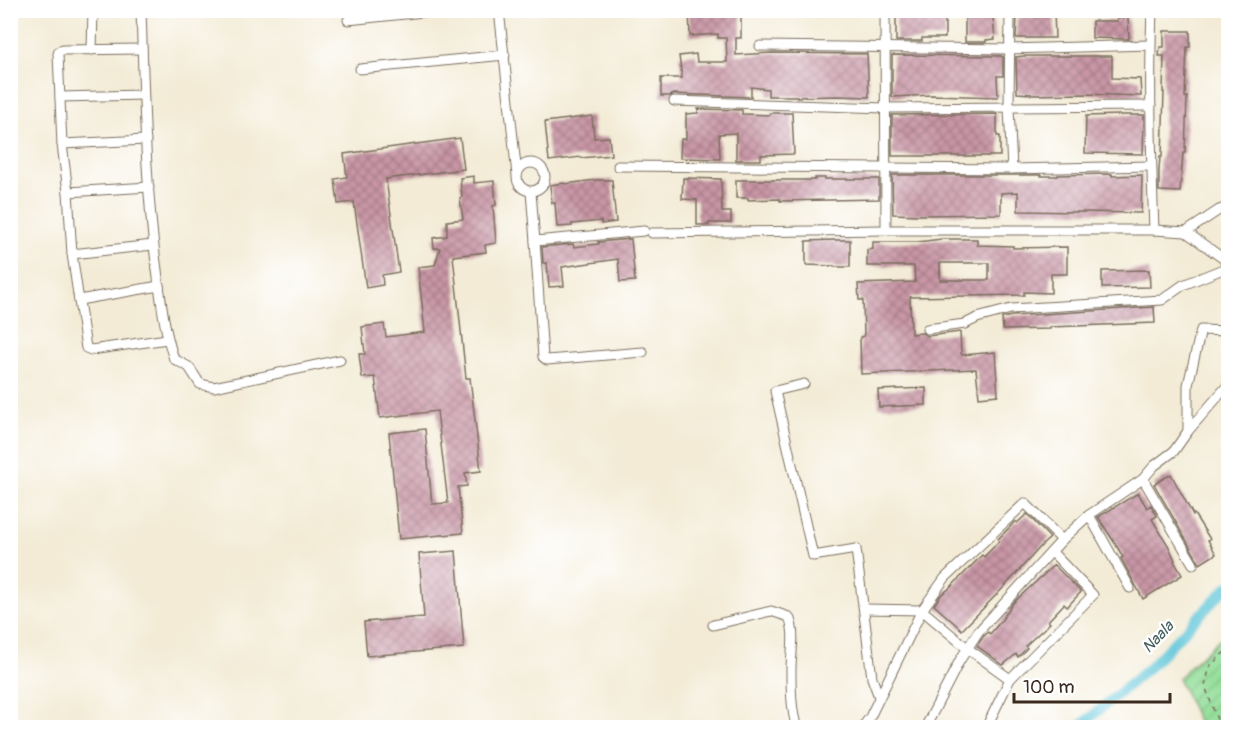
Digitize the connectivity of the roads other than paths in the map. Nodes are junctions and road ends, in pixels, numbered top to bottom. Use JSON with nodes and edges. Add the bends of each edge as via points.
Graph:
{"nodes":[{"id":1,"x":93,"y":10,"type":"edge"},
{"id":2,"x":141,"y":10,"type":"edge"},
{"id":3,"x":442,"y":10,"type":"edge"},
{"id":4,"x":500,"y":10,"type":"edge"},
{"id":5,"x":885,"y":10,"type":"edge"},
{"id":6,"x":1010,"y":10,"type":"edge"},
{"id":7,"x":1152,"y":10,"type":"edge"},
{"id":8,"x":348,"y":20,"type":"dead end"},
{"id":9,"x":1150,"y":45,"type":"junction"},
{"id":10,"x":760,"y":46,"type":"dead end"},
{"id":11,"x":886,"y":47,"type":"junction"},
{"id":12,"x":142,"y":49,"type":"junction"},
{"id":13,"x":1009,"y":49,"type":"junction"},
{"id":14,"x":92,"y":50,"type":"junction"},
{"id":15,"x":505,"y":55,"type":"junction"},
{"id":16,"x":360,"y":69,"type":"dead end"},
{"id":17,"x":143,"y":95,"type":"junction"},
{"id":18,"x":60,"y":97,"type":"junction"},
{"id":19,"x":674,"y":101,"type":"dead end"},
{"id":20,"x":1151,"y":106,"type":"junction"},
{"id":21,"x":885,"y":108,"type":"junction"},
{"id":22,"x":1009,"y":108,"type":"junction"},
{"id":23,"x":146,"y":140,"type":"junction"},
{"id":24,"x":62,"y":144,"type":"junction"},
{"id":25,"x":618,"y":166,"type":"dead end"},
{"id":26,"x":1151,"y":166,"type":"junction"},
{"id":27,"x":885,"y":168,"type":"junction"},
{"id":28,"x":1012,"y":169,"type":"junction"},
{"id":29,"x":517,"y":175,"type":"junction"},
{"id":30,"x":149,"y":186,"type":"junction"},
{"id":31,"x":68,"y":192,"type":"junction"},
{"id":32,"x":531,"y":192,"type":"junction"},
{"id":33,"x":1228,"y":207,"type":"edge"},
{"id":34,"x":885,"y":230,"type":"junction"},
{"id":35,"x":1154,"y":230,"type":"junction"},
{"id":36,"x":1186,"y":232,"type":"junction"},
{"id":37,"x":535,"y":241,"type":"junction"},
{"id":38,"x":153,"y":245,"type":"junction"},
{"id":39,"x":72,"y":254,"type":"junction"},
{"id":40,"x":1228,"y":261,"type":"edge"},
{"id":41,"x":1228,"y":267,"type":"edge"},
{"id":42,"x":159,"y":286,"type":"junction"},
{"id":43,"x":79,"y":300,"type":"junction"},
{"id":44,"x":927,"y":329,"type":"dead end"},
{"id":45,"x":1228,"y":331,"type":"edge"},
{"id":46,"x":167,"y":339,"type":"junction"},
{"id":47,"x":643,"y":352,"type":"dead end"},
{"id":48,"x":340,"y":360,"type":"dead end"},
{"id":49,"x":804,"y":384,"type":"dead end"},
{"id":50,"x":1228,"y":385,"type":"edge"},
{"id":51,"x":1188,"y":431,"type":"junction"},
{"id":52,"x":1143,"y":479,"type":"junction"},
{"id":53,"x":1089,"y":515,"type":"junction"},
{"id":54,"x":1062,"y":540,"type":"junction"},
{"id":55,"x":1052,"y":552,"type":"junction"},
{"id":56,"x":1193,"y":564,"type":"dead end"},
{"id":57,"x":1130,"y":588,"type":"dead end"},
{"id":58,"x":864,"y":609,"type":"junction"},
{"id":59,"x":922,"y":610,"type":"junction"},
{"id":60,"x":713,"y":625,"type":"dead end"},
{"id":61,"x":967,"y":648,"type":"junction"},
{"id":62,"x":1010,"y":680,"type":"junction"},
{"id":63,"x":879,"y":697,"type":"junction"},
{"id":64,"x":797,"y":728,"type":"edge"},
{"id":65,"x":862,"y":728,"type":"edge"},
{"id":66,"x":926,"y":728,"type":"edge"},
{"id":67,"x":986,"y":728,"type":"edge"}],
"edges":[{"from":1,"to":14,"type":"street"},
{"from":2,"to":12,"type":"street"},
{"from":3,"to":8,"type":"street"},
{"from":4,"to":15,"type":"street"},
{"from":5,"to":11,"type":"street"},
{"from":6,"to":13,"type":"street"},
{"from":7,"to":9,"type":"street"},
{"from":9,"to":13,"type":"street"},
{"from":9,"to":20,"type":"street"},
{"from":10,"to":11,"type":"street"},
{"from":11,"to":13,"type":"street"},
{"from":11,"to":21,"type":"street"},
{"from":12,"to":14,"type":"street"},
{"from":12,"to":17,"type":"street"},
{"from":13,"to":22,"type":"street"},
{"from":14,"to":18,"type":"street","via":[[59,51]]},
{"from":15,"to":16,"type":"street"},
{"from":15,"to":29,"type":"street"},
{"from":17,"to":18,"type":"street"},
{"from":17,"to":23,"type":"street"},
{"from":18,"to":24,"type":"street"},
{"from":19,"to":21,"type":"street"},
{"from":20,"to":22,"type":"street"},
{"from":20,"to":26,"type":"street"},
{"from":21,"to":22,"type":"street"},
{"from":21,"to":27,"type":"street"},
{"from":22,"to":28,"type":"street"},
{"from":23,"to":24,"type":"street"},
{"from":23,"to":30,"type":"street"},
{"from":24,"to":31,"type":"street"},
{"from":25,"to":27,"type":"street"},
{"from":26,"to":28,"type":"street"},
{"from":26,"to":35,"type":"street"},
{"from":27,"to":28,"type":"street"},
{"from":27,"to":34,"type":"street"},
{"from":29,"to":32,"type":"street","via":[[519,185]]},
{"from":29,"to":32,"type":"street","via":[[525,164],[535,163],[543,168],[543,186]]},
{"from":30,"to":31,"type":"street"},
{"from":30,"to":38,"type":"street"},
{"from":31,"to":39,"type":"street"},
{"from":32,"to":37,"type":"street"},
{"from":33,"to":36,"type":"street"},
{"from":34,"to":35,"type":"street"},
{"from":34,"to":37,"type":"street","via":[[648,232]]},
{"from":35,"to":36,"type":"street"},
{"from":36,"to":40,"type":"street"},
{"from":37,"to":47,"type":"street","via":[[543,357],[547,360]]},
{"from":38,"to":39,"type":"street"},
{"from":38,"to":42,"type":"street"},
{"from":39,"to":43,"type":"street"},
{"from":41,"to":44,"type":"street","via":[[1183,285],[1162,300],[1011,309],[965,324]]},
{"from":42,"to":43,"type":"street"},
{"from":42,"to":46,"type":"street"},
{"from":43,"to":46,"type":"street","via":[[86,348]]},
{"from":45,"to":51,"type":"street","via":[[1201,330],[1188,385]]},
{"from":46,"to":48,"type":"street","via":[[174,359],[189,367],[200,384],[214,387]]},
{"from":49,"to":58,"type":"street","via":[[775,391],[813,556],[856,549]]},
{"from":50,"to":51,"type":"street"},
{"from":51,"to":52,"type":"street","via":[[1174,451]]},
{"from":52,"to":53,"type":"street"},
{"from":52,"to":56,"type":"street"},
{"from":53,"to":54,"type":"street"},
{"from":53,"to":57,"type":"street"},
{"from":54,"to":55,"type":"street"},
{"from":54,"to":59,"type":"street","via":[[1025,503],[945,578]]},
{"from":55,"to":61,"type":"street"},
{"from":55,"to":62,"type":"street","via":[[1093,596]]},
{"from":58,"to":59,"type":"street"},
{"from":58,"to":63,"type":"street","via":[[872,678]]},
{"from":59,"to":61,"type":"street"},
{"from":59,"to":63,"type":"street"},
{"from":60,"to":64,"type":"street","via":[[771,611],[789,617]]},
{"from":61,"to":62,"type":"street"},
{"from":61,"to":66,"type":"street"},
{"from":62,"to":67,"type":"street"},
{"from":63,"to":65,"type":"street"}]}
